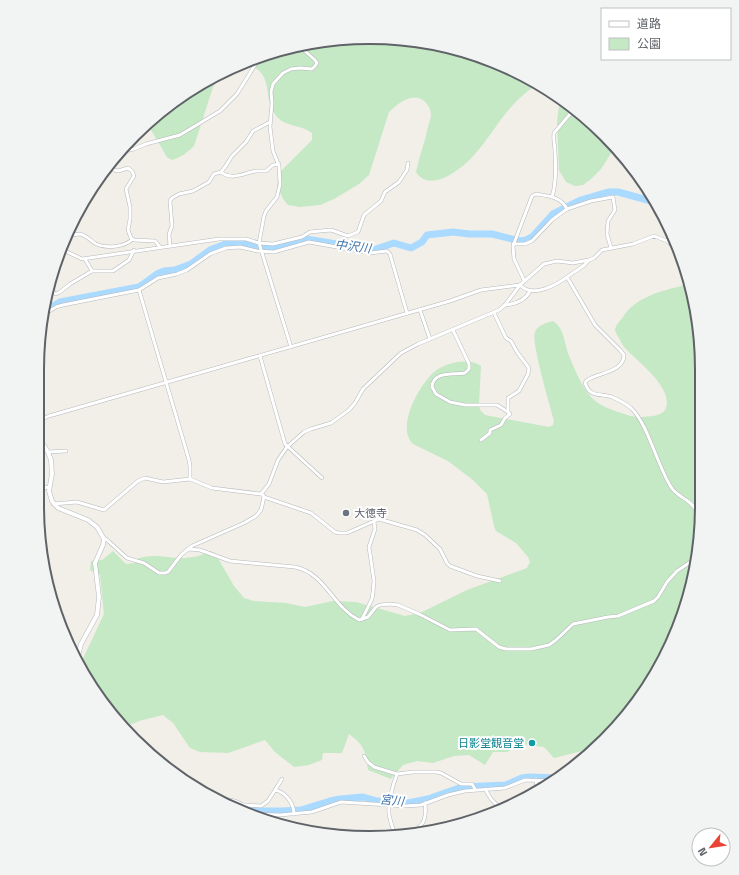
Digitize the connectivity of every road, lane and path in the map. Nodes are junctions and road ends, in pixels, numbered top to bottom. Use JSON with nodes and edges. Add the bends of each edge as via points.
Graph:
{"nodes":[{"id":1,"x":304,"y":50,"type":"edge"},
{"id":2,"x":255,"y":65,"type":"edge"},
{"id":3,"x":570,"y":114,"type":"dead end"},
{"id":4,"x":270,"y":122,"type":"junction"},
{"id":5,"x":129,"y":150,"type":"edge"},
{"id":6,"x":408,"y":163,"type":"dead end"},
{"id":7,"x":279,"y":164,"type":"junction"},
{"id":8,"x":113,"y":169,"type":"edge"},
{"id":9,"x":221,"y":172,"type":"junction"},
{"id":10,"x":552,"y":197,"type":"junction"},
{"id":11,"x":567,"y":209,"type":"junction"},
{"id":12,"x":74,"y":235,"type":"edge"},
{"id":13,"x":133,"y":239,"type":"junction"},
{"id":14,"x":669,"y":242,"type":"edge"},
{"id":15,"x":513,"y":243,"type":"junction"},
{"id":16,"x":170,"y":246,"type":"junction"},
{"id":17,"x":160,"y":247,"type":"junction"},
{"id":18,"x":260,"y":247,"type":"junction"},
{"id":19,"x":610,"y":248,"type":"junction"},
{"id":20,"x":134,"y":250,"type":"junction"},
{"id":21,"x":66,"y":252,"type":"edge"},
{"id":22,"x":85,"y":259,"type":"junction"},
{"id":23,"x":589,"y":260,"type":"junction"},
{"id":24,"x":92,"y":271,"type":"junction"},
{"id":25,"x":567,"y":277,"type":"junction"},
{"id":26,"x":524,"y":280,"type":"junction"},
{"id":27,"x":520,"y":285,"type":"junction"},
{"id":28,"x":139,"y":290,"type":"junction"},
{"id":29,"x":530,"y":291,"type":"junction"},
{"id":30,"x":53,"y":292,"type":"edge"},
{"id":31,"x":505,"y":305,"type":"junction"},
{"id":32,"x":420,"y":310,"type":"junction"},
{"id":33,"x":49,"y":311,"type":"edge"},
{"id":34,"x":407,"y":313,"type":"junction"},
{"id":35,"x":494,"y":313,"type":"junction"},
{"id":36,"x":453,"y":330,"type":"junction"},
{"id":37,"x":430,"y":339,"type":"junction"},
{"id":38,"x":291,"y":347,"type":"junction"},
{"id":39,"x":260,"y":356,"type":"junction"},
{"id":40,"x":166,"y":383,"type":"junction"},
{"id":41,"x":508,"y":412,"type":"junction"},
{"id":42,"x":44,"y":419,"type":"edge"},
{"id":43,"x":481,"y":440,"type":"dead end"},
{"id":44,"x":44,"y":446,"type":"edge"},
{"id":45,"x":287,"y":447,"type":"junction"},
{"id":46,"x":66,"y":451,"type":"dead end"},
{"id":47,"x":48,"y":452,"type":"junction"},
{"id":48,"x":322,"y":478,"type":"dead end"},
{"id":49,"x":190,"y":479,"type":"junction"},
{"id":50,"x":49,"y":487,"type":"junction"},
{"id":51,"x":44,"y":488,"type":"edge"},
{"id":52,"x":263,"y":495,"type":"junction"},
{"id":53,"x":53,"y":504,"type":"junction"},
{"id":54,"x":695,"y":508,"type":"edge"},
{"id":55,"x":374,"y":522,"type":"junction"},
{"id":56,"x":104,"y":538,"type":"junction"},
{"id":57,"x":188,"y":549,"type":"junction"},
{"id":58,"x":690,"y":562,"type":"edge"},
{"id":59,"x":500,"y":581,"type":"dead end"},
{"id":60,"x":361,"y":620,"type":"junction"},
{"id":61,"x":79,"y":651,"type":"edge"},
{"id":62,"x":364,"y":756,"type":"dead end"},
{"id":63,"x":397,"y":774,"type":"junction"},
{"id":64,"x":282,"y":778,"type":"dead end"},
{"id":65,"x":536,"y":780,"type":"junction"},
{"id":66,"x":543,"y":780,"type":"edge"},
{"id":67,"x":536,"y":784,"type":"edge"},
{"id":68,"x":475,"y":789,"type":"junction"},
{"id":69,"x":485,"y":789,"type":"junction"},
{"id":70,"x":275,"y":790,"type":"junction"},
{"id":71,"x":234,"y":801,"type":"edge"},
{"id":72,"x":390,"y":803,"type":"junction"},
{"id":73,"x":425,"y":803,"type":"junction"},
{"id":74,"x":497,"y":805,"type":"edge"},
{"id":75,"x":256,"y":807,"type":"junction"},
{"id":76,"x":256,"y":810,"type":"edge"},
{"id":77,"x":294,"y":812,"type":"junction"},
{"id":78,"x":262,"y":813,"type":"edge"},
{"id":79,"x":419,"y":827,"type":"dead end"},
{"id":80,"x":394,"y":830,"type":"edge"}],
"edges":[{"from":1,"to":4,"type":"street","via":[[315,60],[316,65],[312,69],[286,71],[275,82],[271,92]]},
{"from":2,"to":5,"type":"street","via":[[237,94],[220,111],[179,135]]},
{"from":3,"to":10,"type":"street","via":[[554,133],[555,178]]},
{"from":4,"to":7,"type":"street","via":[[273,151]]},
{"from":4,"to":9,"type":"street","via":[[253,131]]},
{"from":6,"to":18,"type":"street","via":[[407,170],[399,182],[385,192],[380,201],[364,215],[358,232],[348,236],[331,230],[310,232],[302,237]]},
{"from":7,"to":9,"type":"street","via":[[273,165],[266,172],[240,176],[227,176]]},
{"from":7,"to":18,"type":"street","via":[[280,184],[276,199],[264,216]]},
{"from":8,"to":13,"type":"street","via":[[118,171],[130,168],[134,176],[126,189],[130,207],[128,230]]},
{"from":9,"to":16,"type":"street","via":[[214,174],[204,185],[176,195],[170,201]]},
{"from":10,"to":11,"type":"street","via":[[562,202]]},
{"from":10,"to":15,"type":"street","via":[[536,194],[532,196]]},
{"from":11,"to":15,"type":"street","via":[[552,220],[532,241],[525,244]]},
{"from":11,"to":19,"type":"street","via":[[613,197],[615,210],[608,221],[607,234]]},
{"from":12,"to":13,"type":"street","via":[[80,234],[106,246],[118,246]]},
{"from":13,"to":17,"type":"street","via":[[155,241]]},
{"from":14,"to":19,"type":"street","via":[[654,236],[633,244]]},
{"from":15,"to":26,"type":"street","via":[[514,259]]},
{"from":16,"to":17,"type":"street"},
{"from":16,"to":18,"type":"street","via":[[223,238],[246,239]]},
{"from":17,"to":20,"type":"street"},
{"from":18,"to":28,"type":"street","via":[[221,249],[187,270],[158,278]]},
{"from":18,"to":34,"type":"street","via":[[274,252],[309,242],[370,253],[387,251]]},
{"from":18,"to":38,"type":"street"},
{"from":19,"to":23,"type":"street","via":[[602,250]]},
{"from":20,"to":22,"type":"street"},
{"from":20,"to":24,"type":"street","via":[[129,260],[113,271]]},
{"from":21,"to":22,"type":"street"},
{"from":22,"to":24,"type":"street"},
{"from":23,"to":25,"type":"street"},
{"from":23,"to":26,"type":"street","via":[[544,264]]},
{"from":24,"to":30,"type":"street","via":[[60,292],[54,294]]},
{"from":25,"to":29,"type":"street","via":[[549,287]]},
{"from":25,"to":54,"type":"street","via":[[595,326],[624,355],[616,368],[587,380],[587,388],[593,394],[623,402],[631,409],[644,428],[672,489]]},
{"from":26,"to":27,"type":"street"},
{"from":27,"to":29,"type":"street"},
{"from":27,"to":31,"type":"street"},
{"from":27,"to":32,"type":"street","via":[[481,290]]},
{"from":28,"to":33,"type":"street","via":[[63,305]]},
{"from":28,"to":40,"type":"street"},
{"from":29,"to":31,"type":"street","via":[[517,303]]},
{"from":31,"to":35,"type":"street"},
{"from":32,"to":34,"type":"street"},
{"from":32,"to":37,"type":"street"},
{"from":34,"to":38,"type":"street"},
{"from":35,"to":36,"type":"street"},
{"from":35,"to":41,"type":"street","via":[[506,338],[511,341],[529,368],[519,391],[508,398]]},
{"from":36,"to":37,"type":"street"},
{"from":36,"to":41,"type":"street","via":[[469,369],[465,373],[438,377],[431,385],[434,391],[440,397],[456,404],[497,405]]},
{"from":37,"to":45,"type":"street","via":[[397,357],[363,389],[352,406],[337,419],[304,432]]},
{"from":38,"to":39,"type":"street"},
{"from":39,"to":40,"type":"street"},
{"from":39,"to":45,"type":"street"},
{"from":40,"to":42,"type":"street"},
{"from":40,"to":49,"type":"street","via":[[189,460]]},
{"from":41,"to":43,"type":"street","via":[[510,414],[501,425],[490,430],[490,433]]},
{"from":44,"to":47,"type":"main road"},
{"from":45,"to":48,"type":"street"},
{"from":45,"to":52,"type":"street","via":[[278,460]]},
{"from":46,"to":47,"type":"street"},
{"from":47,"to":50,"type":"main road","via":[[52,468]]},
{"from":49,"to":52,"type":"street","via":[[212,488]]},
{"from":49,"to":53,"type":"street","via":[[166,482],[141,479],[104,510],[77,502]]},
{"from":50,"to":51,"type":"street"},
{"from":50,"to":53,"type":"main road","via":[[49,497]]},
{"from":52,"to":55,"type":"street","via":[[311,513],[339,533]]},
{"from":52,"to":57,"type":"street","via":[[261,510],[252,519]]},
{"from":53,"to":56,"type":"main road","via":[[88,520],[97,527]]},
{"from":55,"to":59,"type":"street","via":[[379,519],[421,532],[440,549],[450,566]]},
{"from":55,"to":60,"type":"street","via":[[375,529],[369,545],[374,581],[372,600]]},
{"from":56,"to":57,"type":"street","via":[[127,558],[144,563],[162,574],[168,572]]},
{"from":56,"to":61,"type":"main road","via":[[95,563],[99,597],[97,615]]},
{"from":57,"to":60,"type":"street","via":[[200,550],[230,561],[304,569],[312,573],[347,612]]},
{"from":58,"to":60,"type":"street","via":[[677,571],[654,600],[618,616],[573,624],[549,645],[531,649],[499,647],[476,629],[450,630],[398,605],[376,607],[368,617]]},
{"from":62,"to":63,"type":"street","via":[[374,767]]},
{"from":63,"to":68,"type":"street","via":[[436,772],[461,784],[470,783]]},
{"from":63,"to":72,"type":"street"},
{"from":64,"to":70,"type":"street"},
{"from":65,"to":66,"type":"street"},
{"from":65,"to":67,"type":"street"},
{"from":65,"to":69,"type":"street","via":[[525,780],[505,788]]},
{"from":68,"to":69,"type":"street"},
{"from":68,"to":73,"type":"street"},
{"from":69,"to":74,"type":"street"},
{"from":70,"to":75,"type":"street","via":[[264,804]]},
{"from":70,"to":77,"type":"street","via":[[283,793]]},
{"from":71,"to":75,"type":"street"},
{"from":72,"to":73,"type":"street","via":[[405,806]]},
{"from":72,"to":77,"type":"street","via":[[341,802],[312,812]]},
{"from":72,"to":80,"type":"street","via":[[389,813]]},
{"from":73,"to":79,"type":"street","via":[[425,818]]},
{"from":75,"to":76,"type":"street"},
{"from":77,"to":78,"type":"street"}]}
